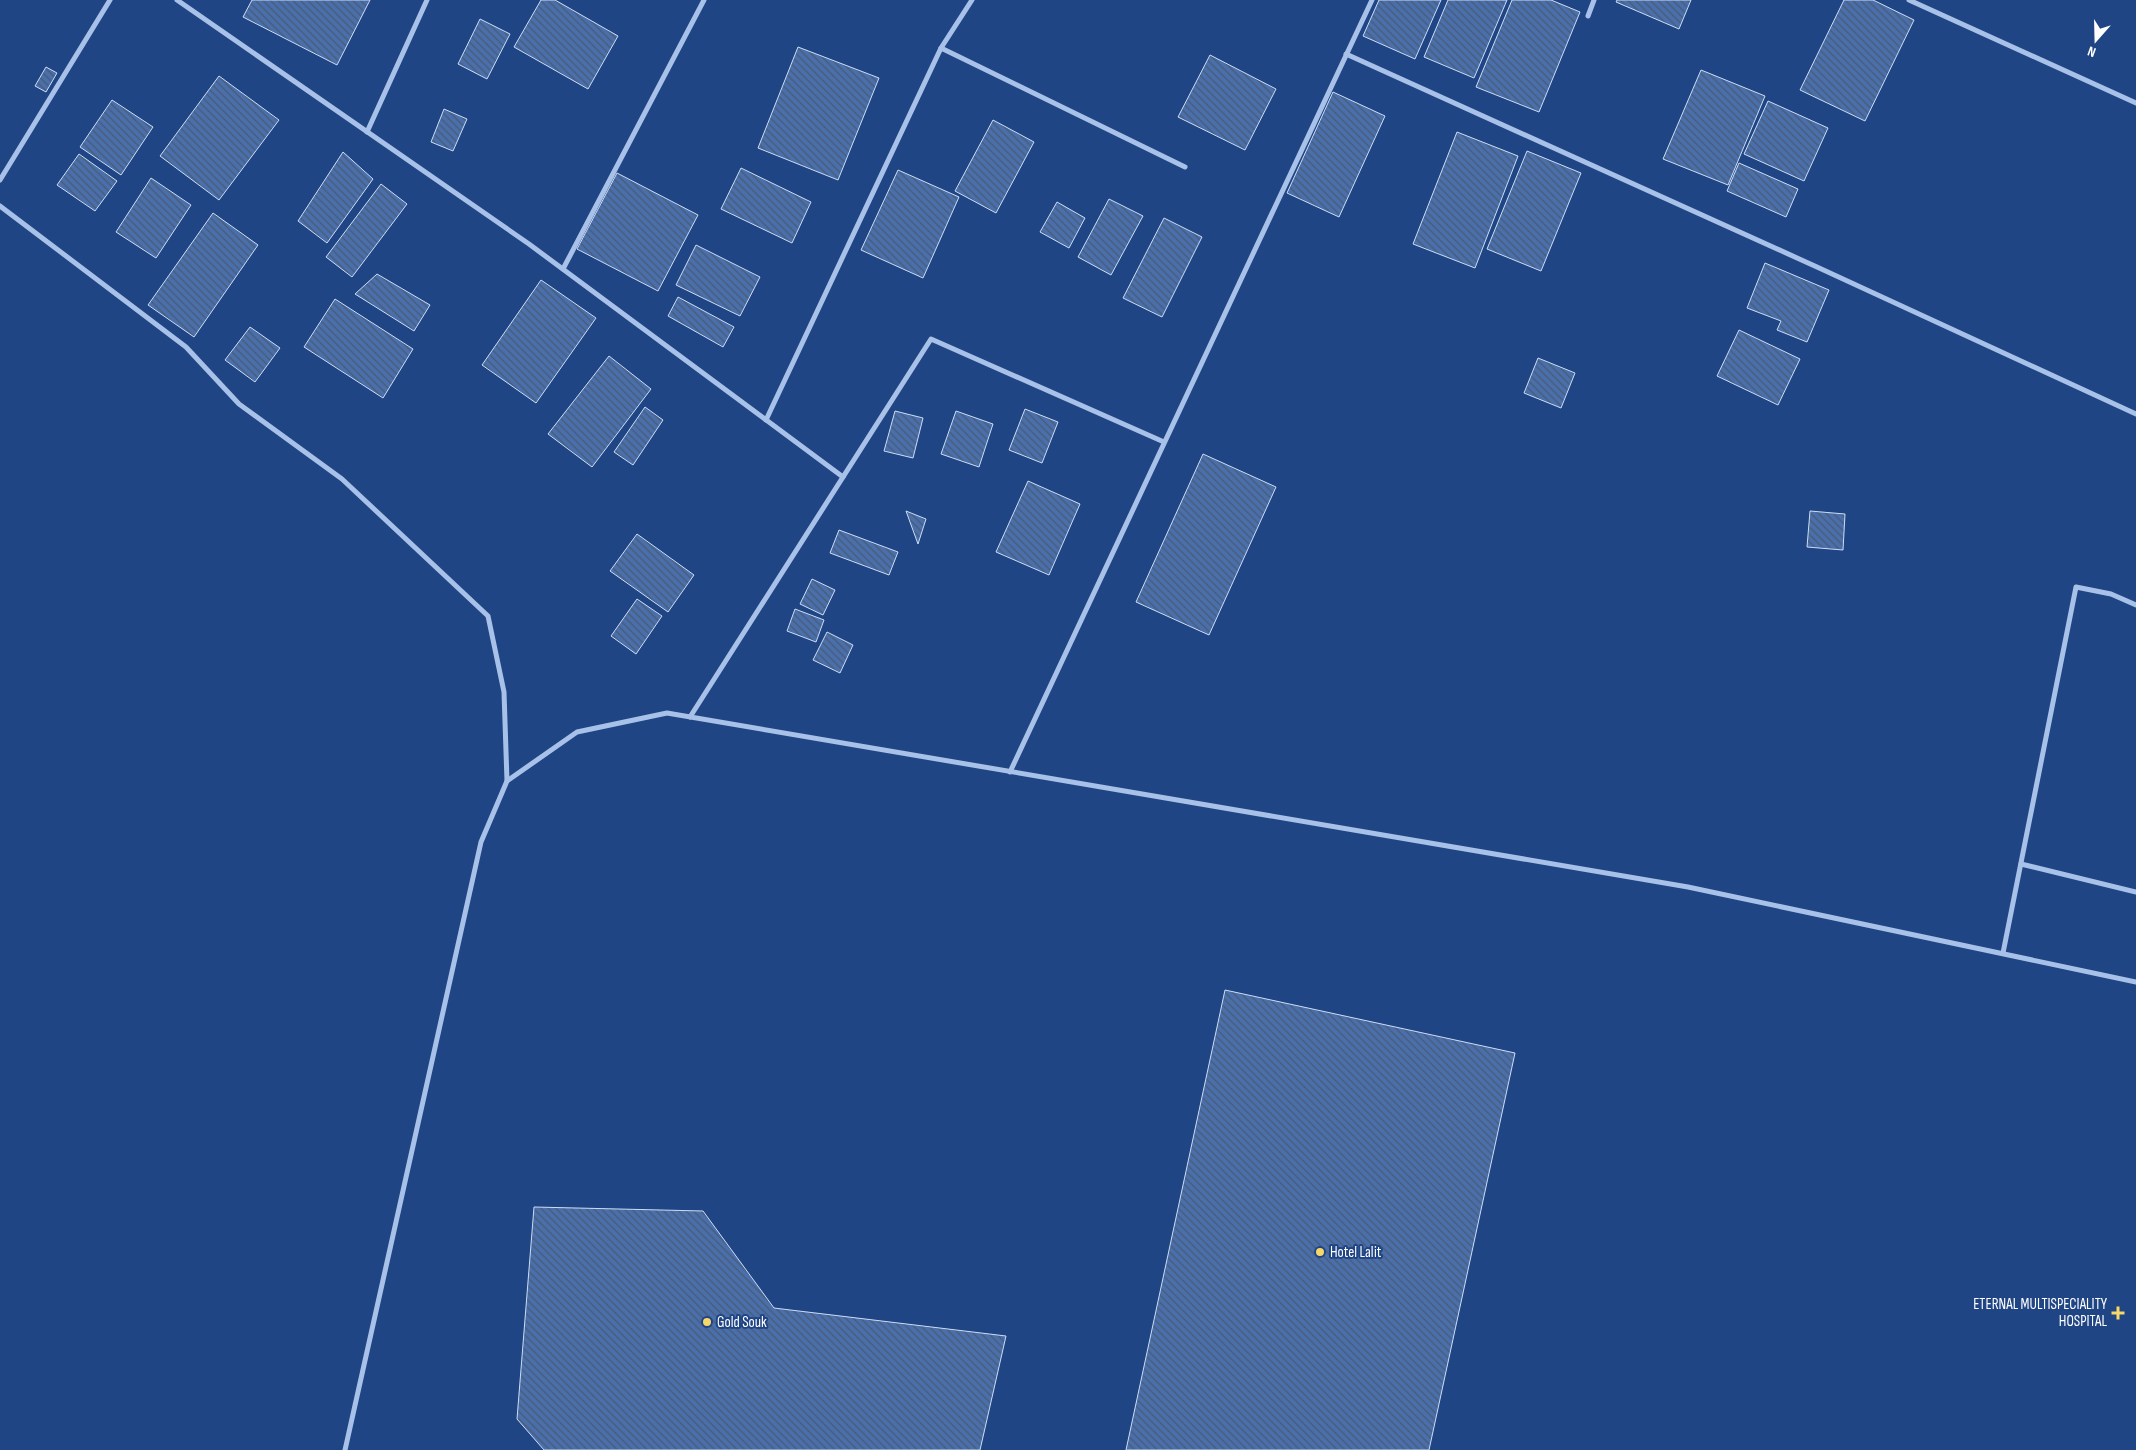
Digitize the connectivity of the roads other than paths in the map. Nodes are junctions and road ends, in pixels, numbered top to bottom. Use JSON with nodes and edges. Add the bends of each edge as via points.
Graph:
{"nodes":[{"id":1,"x":110,"y":0,"type":"edge"},
{"id":2,"x":177,"y":0,"type":"edge"},
{"id":3,"x":427,"y":0,"type":"edge"},
{"id":4,"x":704,"y":0,"type":"edge"},
{"id":5,"x":972,"y":0,"type":"edge"},
{"id":6,"x":1372,"y":0,"type":"edge"},
{"id":7,"x":1594,"y":0,"type":"edge"},
{"id":8,"x":1909,"y":0,"type":"edge"},
{"id":9,"x":1588,"y":16,"type":"dead end"},
{"id":10,"x":941,"y":48,"type":"junction"},
{"id":11,"x":1346,"y":54,"type":"junction"},
{"id":12,"x":2136,"y":103,"type":"edge"},
{"id":13,"x":367,"y":132,"type":"junction"},
{"id":14,"x":1185,"y":167,"type":"dead end"},
{"id":15,"x":0,"y":180,"type":"edge"},
{"id":16,"x":0,"y":206,"type":"edge"},
{"id":17,"x":564,"y":269,"type":"junction"},
{"id":18,"x":2136,"y":414,"type":"edge"},
{"id":19,"x":766,"y":420,"type":"junction"},
{"id":20,"x":1164,"y":442,"type":"junction"},
{"id":21,"x":842,"y":477,"type":"junction"},
{"id":22,"x":2136,"y":605,"type":"edge"},
{"id":23,"x":690,"y":717,"type":"junction"},
{"id":24,"x":1010,"y":772,"type":"junction"},
{"id":25,"x":507,"y":781,"type":"junction"},
{"id":26,"x":2021,"y":864,"type":"junction"},
{"id":27,"x":2136,"y":892,"type":"edge"},
{"id":28,"x":2004,"y":953,"type":"junction"},
{"id":29,"x":2136,"y":982,"type":"edge"},
{"id":30,"x":345,"y":1450,"type":"edge"}],
"edges":[{"from":1,"to":15,"type":"street"},
{"from":2,"to":13,"type":"street"},
{"from":3,"to":13,"type":"street"},
{"from":4,"to":17,"type":"street"},
{"from":5,"to":10,"type":"street"},
{"from":6,"to":11,"type":"street"},
{"from":7,"to":9,"type":"street"},
{"from":8,"to":12,"type":"street"},
{"from":10,"to":14,"type":"street"},
{"from":10,"to":19,"type":"street"},
{"from":11,"to":18,"type":"street"},
{"from":11,"to":20,"type":"street"},
{"from":13,"to":17,"type":"street"},
{"from":16,"to":25,"type":"street","via":[[186,347],[239,404],[342,479],[488,616],[504,692]]},
{"from":17,"to":19,"type":"street"},
{"from":19,"to":21,"type":"street"},
{"from":20,"to":21,"type":"street","via":[[931,339]]},
{"from":20,"to":24,"type":"street"},
{"from":21,"to":23,"type":"street"},
{"from":22,"to":26,"type":"street","via":[[2111,594],[2076,587]]},
{"from":23,"to":24,"type":"street"},
{"from":23,"to":25,"type":"street","via":[[666,713],[577,732]]},
{"from":24,"to":28,"type":"street","via":[[1688,887]]},
{"from":25,"to":30,"type":"street","via":[[481,842]]},
{"from":26,"to":27,"type":"street"},
{"from":26,"to":28,"type":"street"},
{"from":28,"to":29,"type":"street"}]}
